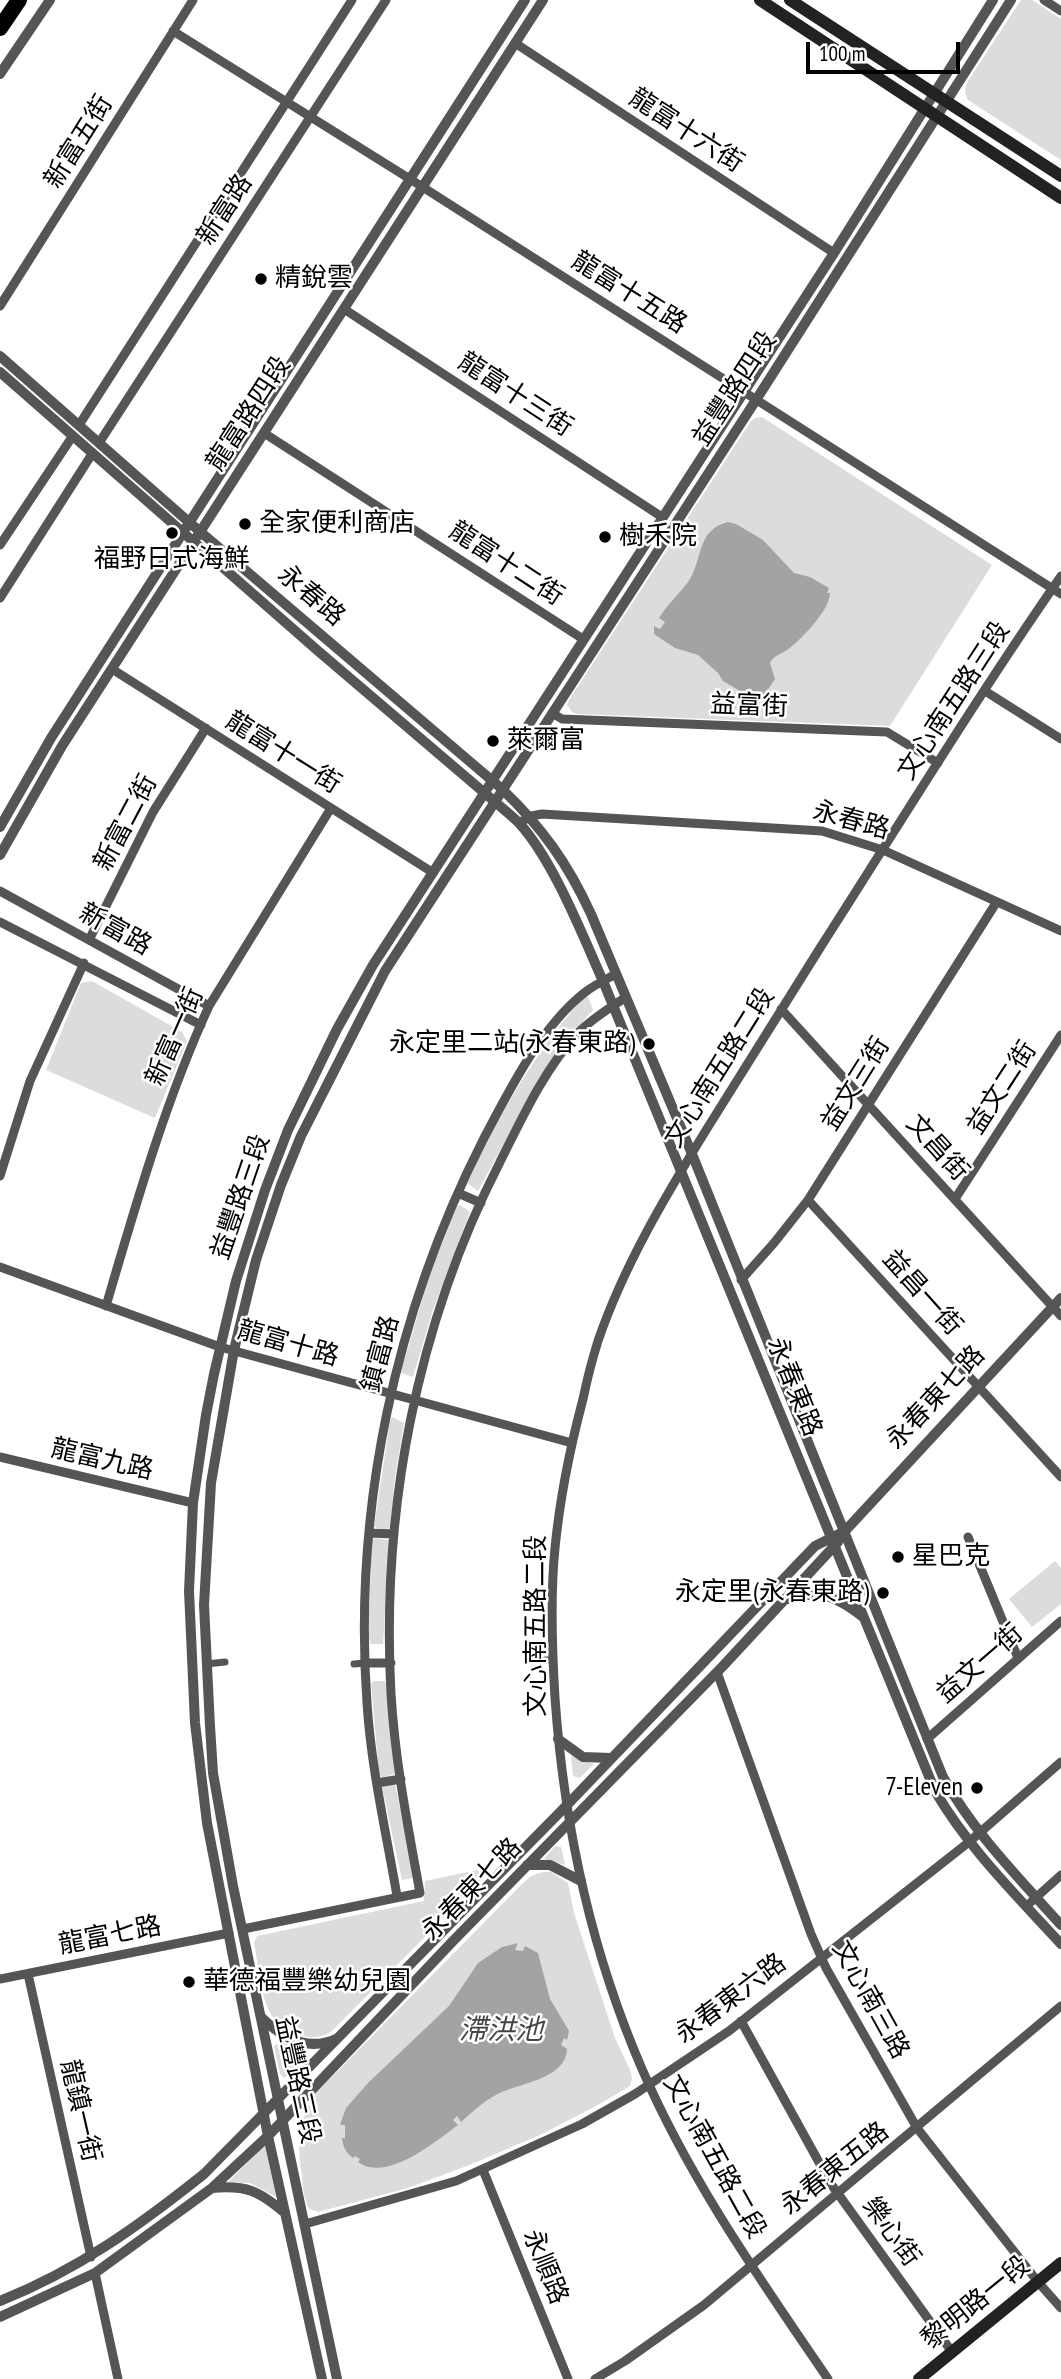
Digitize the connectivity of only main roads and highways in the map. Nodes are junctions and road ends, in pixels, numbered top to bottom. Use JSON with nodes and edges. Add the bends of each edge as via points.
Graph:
{"nodes":[{"id":1,"x":19,"y":0,"type":"edge"},
{"id":2,"x":760,"y":0,"type":"edge"},
{"id":3,"x":790,"y":0,"type":"edge"},
{"id":4,"x":0,"y":28,"type":"edge"},
{"id":5,"x":1061,"y":176,"type":"edge"},
{"id":6,"x":1061,"y":198,"type":"edge"},
{"id":7,"x":1061,"y":2263,"type":"edge"},
{"id":8,"x":919,"y":2379,"type":"edge"}],
"edges":[{"from":1,"to":4,"type":"highway"},
{"from":2,"to":6,"type":"main road"},
{"from":3,"to":5,"type":"main road"},
{"from":7,"to":8,"type":"main road","name":"黎明路一段"}]}
